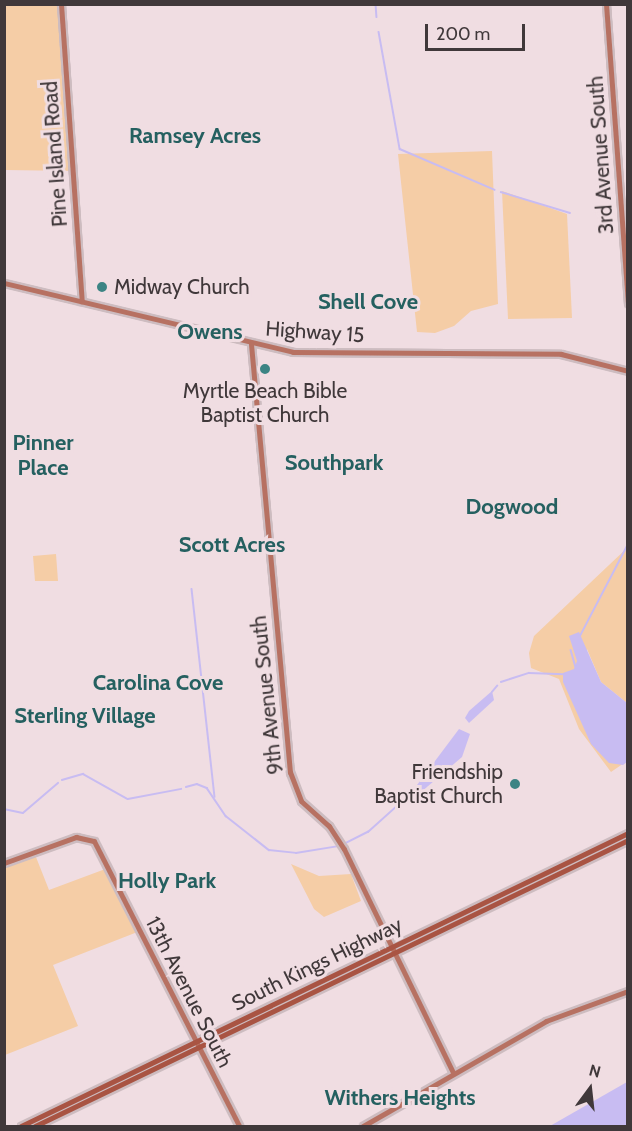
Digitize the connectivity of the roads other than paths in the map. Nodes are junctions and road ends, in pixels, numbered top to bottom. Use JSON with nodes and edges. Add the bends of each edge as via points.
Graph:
{"nodes":[{"id":1,"x":61,"y":4,"type":"edge"},
{"id":2,"x":606,"y":4,"type":"edge"},
{"id":3,"x":4,"y":283,"type":"edge"},
{"id":4,"x":82,"y":301,"type":"junction"},
{"id":5,"x":627,"y":303,"type":"edge"},
{"id":6,"x":251,"y":344,"type":"junction"},
{"id":7,"x":627,"y":371,"type":"edge"},
{"id":8,"x":627,"y":833,"type":"edge"},
{"id":9,"x":627,"y":840,"type":"edge"},
{"id":10,"x":4,"y":863,"type":"edge"},
{"id":11,"x":392,"y":947,"type":"junction"},
{"id":12,"x":395,"y":953,"type":"junction"},
{"id":13,"x":627,"y":991,"type":"edge"},
{"id":14,"x":194,"y":1041,"type":"junction"},
{"id":15,"x":198,"y":1048,"type":"junction"},
{"id":16,"x":453,"y":1072,"type":"junction"},
{"id":17,"x":21,"y":1126,"type":"edge"},
{"id":18,"x":35,"y":1126,"type":"edge"},
{"id":19,"x":239,"y":1126,"type":"edge"},
{"id":20,"x":363,"y":1126,"type":"edge"}],
"edges":[{"from":1,"to":4,"type":"street","name":"Pine Island Road"},
{"from":2,"to":5,"type":"street","name":"3rd Avenue South"},
{"from":3,"to":4,"type":"street","name":"Highway 15"},
{"from":4,"to":6,"type":"street","name":"Highway 15"},
{"from":6,"to":7,"type":"street","name":"Highway 15","via":[[312,353],[572,355]]},
{"from":6,"to":11,"type":"street","name":"9th Avenue South","via":[[290,772],[301,801],[344,849]]},
{"from":8,"to":11,"type":"main road","name":"South Kings Highway"},
{"from":9,"to":12,"type":"main road","name":"South Kings Highway"},
{"from":10,"to":14,"type":"street","name":"13th Avenue South","via":[[76,837],[94,841]]},
{"from":11,"to":12,"type":"street","name":"9th Avenue South"},
{"from":11,"to":14,"type":"main road","name":"South Kings Highway"},
{"from":12,"to":15,"type":"main road","name":"South Kings Highway"},
{"from":12,"to":16,"type":"street","name":"9th Avenue South"},
{"from":13,"to":16,"type":"street","via":[[546,1021]]},
{"from":14,"to":15,"type":"street","name":"13th Avenue South"},
{"from":14,"to":17,"type":"main road","name":"South Kings Highway"},
{"from":15,"to":18,"type":"main road","name":"South Kings Highway"},
{"from":15,"to":19,"type":"street","name":"13th Avenue South"},
{"from":16,"to":20,"type":"street"}]}
